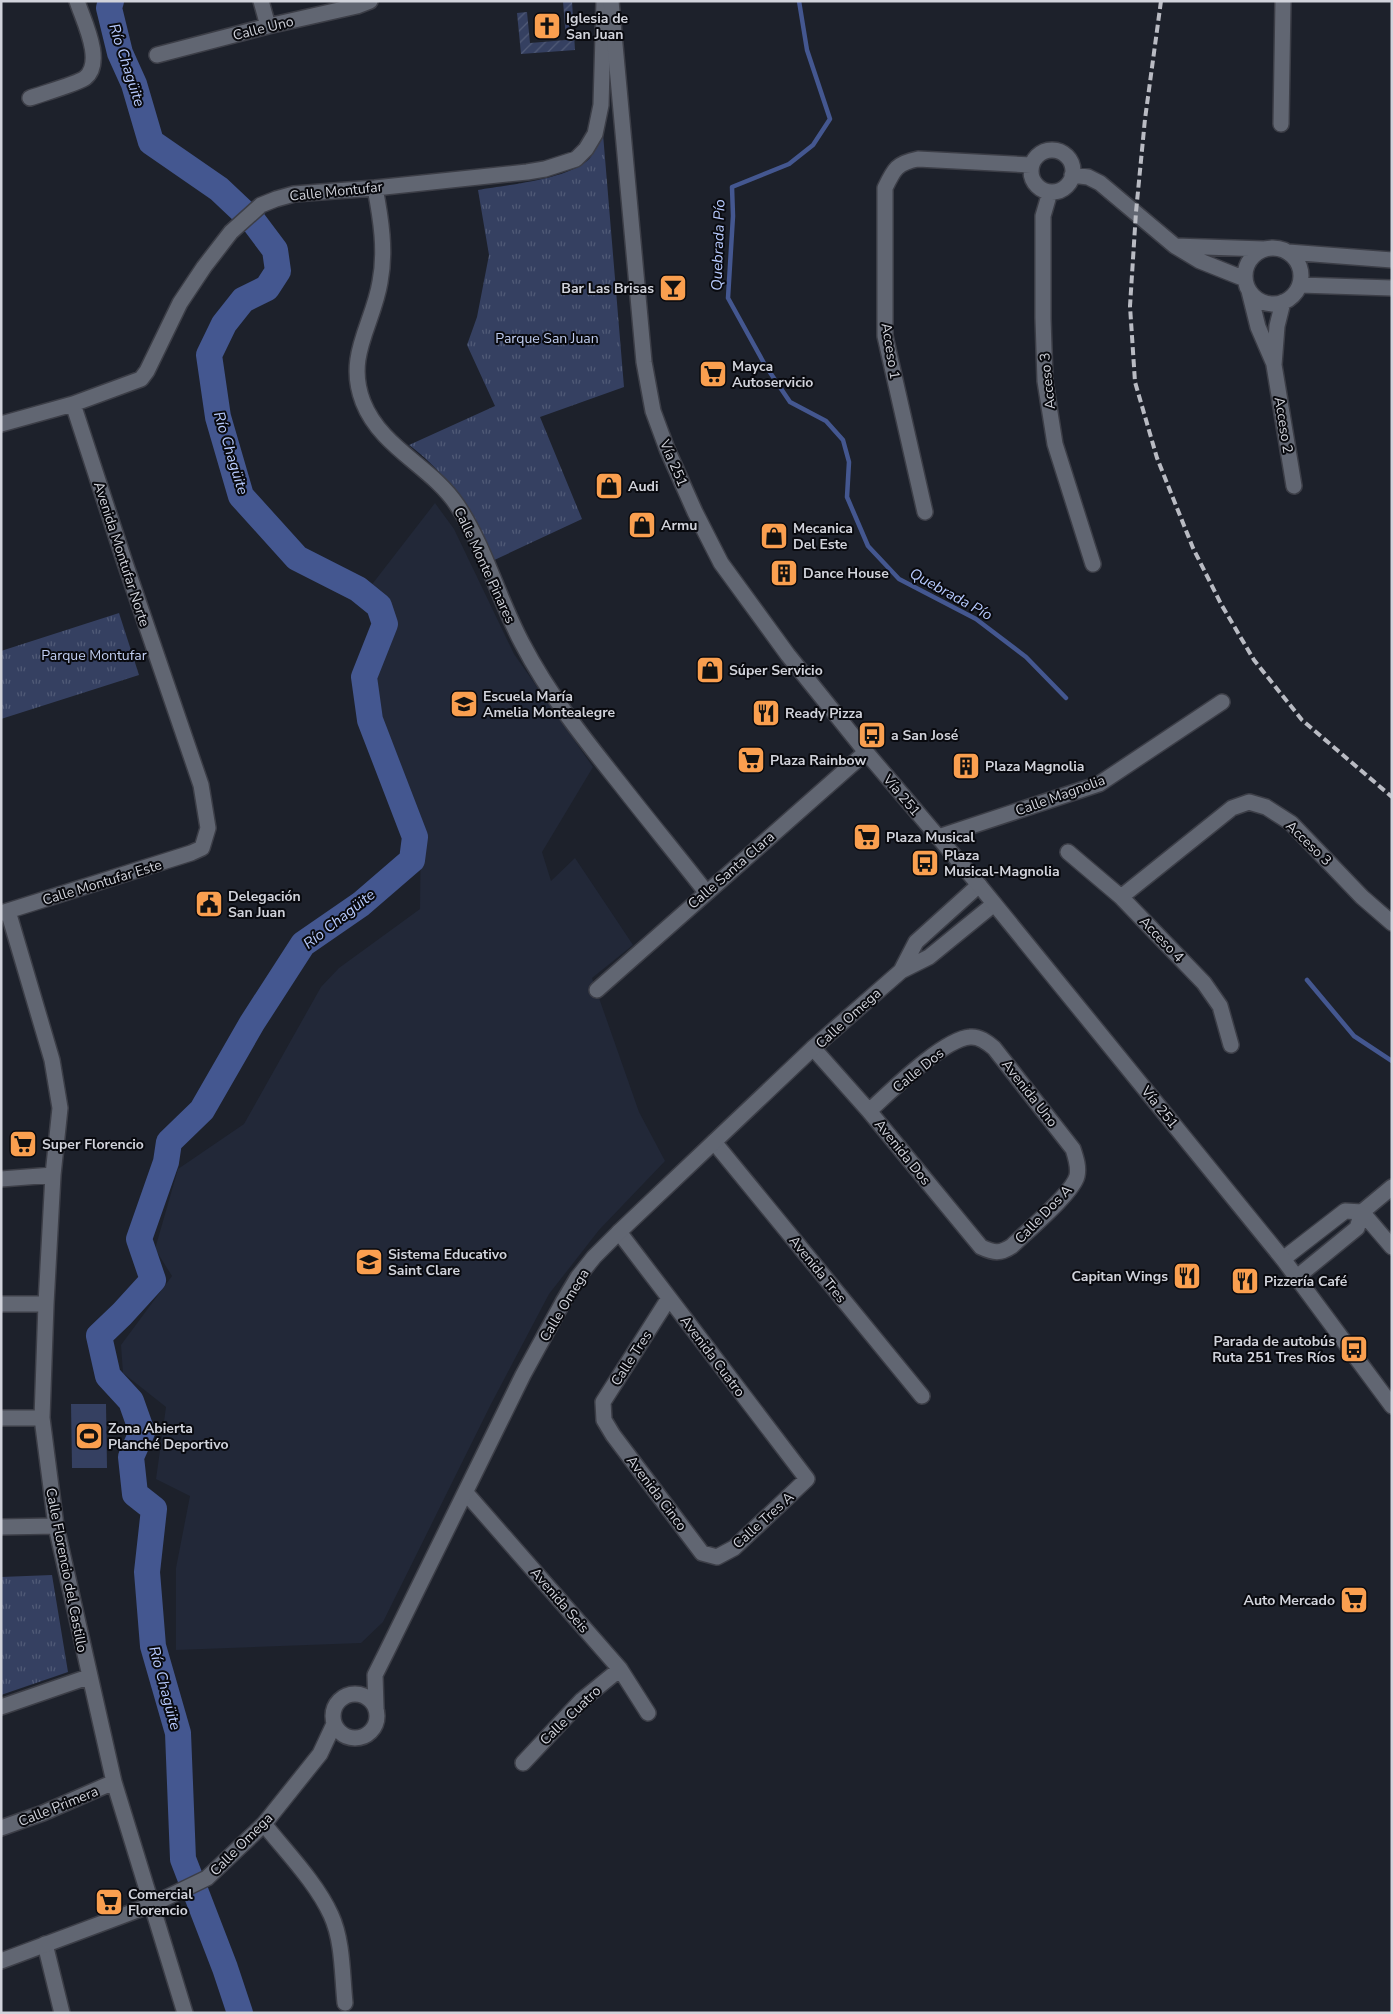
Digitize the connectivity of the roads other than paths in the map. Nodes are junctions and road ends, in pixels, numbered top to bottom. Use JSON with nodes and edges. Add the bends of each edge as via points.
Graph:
{"nodes":[{"id":1,"x":77,"y":1,"type":"edge"},
{"id":2,"x":261,"y":1,"type":"edge"},
{"id":3,"x":370,"y":1,"type":"edge"},
{"id":4,"x":604,"y":1,"type":"edge"},
{"id":5,"x":611,"y":1,"type":"edge"},
{"id":6,"x":1283,"y":1,"type":"edge"},
{"id":7,"x":268,"y":26,"type":"junction"},
{"id":8,"x":156,"y":55,"type":"dead end"},
{"id":9,"x":30,"y":98,"type":"dead end"},
{"id":10,"x":1281,"y":124,"type":"dead end"},
{"id":11,"x":1031,"y":165,"type":"junction"},
{"id":12,"x":1072,"y":176,"type":"junction"},
{"id":13,"x":375,"y":188,"type":"junction"},
{"id":14,"x":1050,"y":192,"type":"junction"},
{"id":15,"x":1175,"y":246,"type":"junction"},
{"id":16,"x":1264,"y":249,"type":"junction"},
{"id":17,"x":1288,"y":252,"type":"junction"},
{"id":18,"x":1392,"y":260,"type":"edge"},
{"id":19,"x":1247,"y":284,"type":"junction"},
{"id":20,"x":1300,"y":285,"type":"junction"},
{"id":21,"x":1392,"y":288,"type":"edge"},
{"id":22,"x":1283,"y":302,"type":"junction"},
{"id":23,"x":1274,"y":365,"type":"junction"},
{"id":24,"x":73,"y":404,"type":"junction"},
{"id":25,"x":1,"y":424,"type":"edge"},
{"id":26,"x":1294,"y":486,"type":"dead end"},
{"id":27,"x":925,"y":512,"type":"dead end"},
{"id":28,"x":1092,"y":564,"type":"dead end"},
{"id":29,"x":1222,"y":702,"type":"dead end"},
{"id":30,"x":866,"y":752,"type":"junction"},
{"id":31,"x":938,"y":837,"type":"junction"},
{"id":32,"x":202,"y":848,"type":"joint"},
{"id":33,"x":1068,"y":852,"type":"dead end"},
{"id":34,"x":979,"y":885,"type":"junction"},
{"id":35,"x":706,"y":892,"type":"junction"},
{"id":36,"x":1121,"y":897,"type":"junction"},
{"id":37,"x":994,"y":904,"type":"junction"},
{"id":38,"x":5,"y":912,"type":"edge"},
{"id":39,"x":1392,"y":923,"type":"edge"},
{"id":40,"x":900,"y":971,"type":"junction"},
{"id":41,"x":597,"y":990,"type":"dead end"},
{"id":42,"x":971,"y":1036,"type":"joint"},
{"id":43,"x":1231,"y":1044,"type":"dead end"},
{"id":44,"x":813,"y":1048,"type":"junction"},
{"id":45,"x":870,"y":1111,"type":"junction"},
{"id":46,"x":714,"y":1142,"type":"junction"},
{"id":47,"x":1077,"y":1162,"type":"joint"},
{"id":48,"x":53,"y":1174,"type":"junction"},
{"id":49,"x":1,"y":1179,"type":"edge"},
{"id":50,"x":1392,"y":1188,"type":"edge"},
{"id":51,"x":1362,"y":1212,"type":"junction"},
{"id":52,"x":619,"y":1232,"type":"junction"},
{"id":53,"x":1392,"y":1247,"type":"edge"},
{"id":54,"x":994,"y":1253,"type":"joint"},
{"id":55,"x":1283,"y":1259,"type":"junction"},
{"id":56,"x":1297,"y":1277,"type":"junction"},
{"id":57,"x":670,"y":1298,"type":"junction"},
{"id":58,"x":1,"y":1304,"type":"edge"},
{"id":59,"x":46,"y":1304,"type":"junction"},
{"id":60,"x":922,"y":1396,"type":"dead end"},
{"id":61,"x":1392,"y":1406,"type":"edge"},
{"id":62,"x":1,"y":1418,"type":"edge"},
{"id":63,"x":42,"y":1418,"type":"junction"},
{"id":64,"x":604,"y":1420,"type":"joint"},
{"id":65,"x":807,"y":1479,"type":"joint"},
{"id":66,"x":466,"y":1493,"type":"junction"},
{"id":67,"x":56,"y":1526,"type":"junction"},
{"id":68,"x":1,"y":1527,"type":"edge"},
{"id":69,"x":717,"y":1557,"type":"joint"},
{"id":70,"x":620,"y":1669,"type":"junction"},
{"id":71,"x":376,"y":1675,"type":"junction"},
{"id":72,"x":88,"y":1677,"type":"junction"},
{"id":73,"x":354,"y":1694,"type":"junction"},
{"id":74,"x":1,"y":1707,"type":"edge"},
{"id":75,"x":376,"y":1708,"type":"junction"},
{"id":76,"x":648,"y":1713,"type":"dead end"},
{"id":77,"x":334,"y":1724,"type":"junction"},
{"id":78,"x":352,"y":1738,"type":"junction"},
{"id":79,"x":320,"y":1754,"type":"junction"},
{"id":80,"x":523,"y":1763,"type":"dead end"},
{"id":81,"x":114,"y":1782,"type":"junction"},
{"id":82,"x":264,"y":1824,"type":"junction"},
{"id":83,"x":1,"y":1828,"type":"edge"},
{"id":84,"x":151,"y":1905,"type":"junction"},
{"id":85,"x":45,"y":1944,"type":"junction"},
{"id":86,"x":1,"y":1961,"type":"edge"},
{"id":87,"x":345,"y":2002,"type":"dead end"},
{"id":88,"x":62,"y":2013,"type":"edge"},
{"id":89,"x":185,"y":2013,"type":"edge"}],
"edges":[{"from":1,"to":9,"type":"street","via":[[94,56],[91,70],[85,78]]},
{"from":2,"to":7,"type":"street"},
{"from":3,"to":7,"type":"street","name":"Calle Uno"},
{"from":4,"to":13,"type":"street","name":"Calle Montufar","via":[[601,105],[595,134],[576,159],[527,172]]},
{"from":5,"to":30,"type":"street","name":"Vía 251","via":[[644,362],[653,411],[695,512],[721,563],[788,655]]},
{"from":6,"to":10,"type":"street"},
{"from":7,"to":8,"type":"street","name":"Calle Uno"},
{"from":11,"to":12,"type":"street","via":[[1035,157],[1052,149],[1068,157]]},
{"from":11,"to":14,"type":"street","via":[[1034,183]]},
{"from":11,"to":27,"type":"street","name":"Acceso 1","via":[[918,159],[903,162],[892,172],[885,188],[885,336]]},
{"from":12,"to":14,"type":"street","via":[[1060,191]]},
{"from":12,"to":15,"type":"street","via":[[1088,177],[1100,183]]},
{"from":13,"to":24,"type":"street","name":"Calle Montufar","via":[[294,194],[261,206],[221,244],[180,303],[148,372],[133,383]]},
{"from":13,"to":35,"type":"street","name":"Calle Monte Pinares","via":[[381,220],[382,264],[380,283],[356,363],[363,402],[388,440],[440,484],[455,502],[473,534],[521,643],[565,715]]},
{"from":14,"to":28,"type":"street","name":"Acceso 3","via":[[1044,216],[1045,381],[1055,444]]},
{"from":15,"to":16,"type":"street"},
{"from":15,"to":19,"type":"street"},
{"from":16,"to":17,"type":"street","via":[[1276,247]]},
{"from":16,"to":19,"type":"street","via":[[1246,266]]},
{"from":17,"to":18,"type":"street"},
{"from":17,"to":20,"type":"street","via":[[1302,273]]},
{"from":19,"to":22,"type":"street","via":[[1258,299],[1270,304]]},
{"from":19,"to":23,"type":"street","name":"Acceso 2","via":[[1258,328]]},
{"from":20,"to":21,"type":"street"},
{"from":20,"to":22,"type":"street","via":[[1293,296]]},
{"from":22,"to":23,"type":"street","name":"Acceso 2","via":[[1277,326]]},
{"from":23,"to":26,"type":"street","name":"Acceso 2"},
{"from":24,"to":25,"type":"street","name":"Calle Montufar"},
{"from":24,"to":32,"type":"street","name":"Avenida Montufar Norte","via":[[201,785],[208,828]]},
{"from":29,"to":31,"type":"street","name":"Calle Magnolia","via":[[1099,784]]},
{"from":30,"to":31,"type":"street","name":"Vía 251"},
{"from":30,"to":35,"type":"street","name":"Calle Santa Clara"},
{"from":31,"to":34,"type":"street","name":"Vía 251"},
{"from":32,"to":38,"type":"street","name":"Calle Montufar Este"},
{"from":33,"to":36,"type":"street","name":"Acceso 4"},
{"from":34,"to":37,"type":"street","name":"Vía 251"},
{"from":34,"to":40,"type":"street","name":"Calle Omega","via":[[916,942]]},
{"from":35,"to":41,"type":"street","name":"Calle Santa Clara"},
{"from":36,"to":39,"type":"street","name":"Acceso 3","via":[[1232,808],[1249,802],[1266,807],[1291,823],[1362,897]]},
{"from":36,"to":43,"type":"street","name":"Acceso 4","via":[[1204,983],[1220,1006]]},
{"from":37,"to":40,"type":"street","name":"Calle Omega","via":[[929,957]]},
{"from":37,"to":55,"type":"street","name":"Vía 251"},
{"from":38,"to":48,"type":"street","name":"Calle Florencio del Castillo","via":[[52,1060],[60,1108]]},
{"from":40,"to":44,"type":"street","name":"Calle Omega"},
{"from":42,"to":45,"type":"street","name":"Calle Dos","via":[[958,1040],[919,1066]]},
{"from":42,"to":47,"type":"street","name":"Avenida Uno","via":[[994,1048],[1073,1149]]},
{"from":44,"to":45,"type":"street","name":"Avenida Dos"},
{"from":44,"to":46,"type":"street","name":"Calle Omega"},
{"from":45,"to":54,"type":"street","name":"Avenida Dos","via":[[981,1247]]},
{"from":46,"to":52,"type":"street","name":"Calle Omega"},
{"from":46,"to":60,"type":"street","name":"Avenida Tres"},
{"from":47,"to":54,"type":"street","name":"Calle Dos A","via":[[1077,1176],[1068,1191],[1012,1246]]},
{"from":48,"to":49,"type":"street"},
{"from":48,"to":59,"type":"street","name":"Calle Florencio del Castillo"},
{"from":50,"to":51,"type":"street"},
{"from":51,"to":53,"type":"street"},
{"from":51,"to":55,"type":"street","via":[[1345,1211]]},
{"from":51,"to":56,"type":"street","via":[[1357,1228]]},
{"from":52,"to":57,"type":"street","name":"Avenida Cuatro"},
{"from":52,"to":66,"type":"street","name":"Calle Omega","via":[[594,1257],[563,1302]]},
{"from":55,"to":56,"type":"street","name":"Vía 251"},
{"from":56,"to":61,"type":"street","name":"Vía 251"},
{"from":57,"to":64,"type":"street","name":"Calle Tres","via":[[603,1402]]},
{"from":57,"to":65,"type":"street","name":"Avenida Cuatro"},
{"from":58,"to":59,"type":"street"},
{"from":59,"to":63,"type":"street","name":"Calle Florencio del Castillo"},
{"from":62,"to":63,"type":"street"},
{"from":63,"to":67,"type":"street","name":"Calle Florencio del Castillo"},
{"from":64,"to":69,"type":"street","name":"Avenida Cinco","via":[[702,1553]]},
{"from":65,"to":69,"type":"street","name":"Calle Tres A","via":[[734,1548]]},
{"from":66,"to":70,"type":"street","name":"Avenida Seis"},
{"from":66,"to":71,"type":"street","name":"Calle Omega"},
{"from":67,"to":68,"type":"street"},
{"from":67,"to":72,"type":"street","name":"Calle Florencio del Castillo"},
{"from":70,"to":76,"type":"street","name":"Avenida Seis"},
{"from":70,"to":80,"type":"street","name":"Calle Cuatro","via":[[582,1700]]},
{"from":71,"to":73,"type":"street","name":"Calle Omega"},
{"from":71,"to":75,"type":"street","name":"Calle Omega"},
{"from":72,"to":74,"type":"street"},
{"from":72,"to":81,"type":"street","name":"Calle Florencio del Castillo"},
{"from":73,"to":75,"type":"street","via":[[367,1697]]},
{"from":73,"to":77,"type":"street","via":[[345,1696],[334,1707]]},
{"from":75,"to":78,"type":"street","via":[[376,1724],[372,1730]]},
{"from":77,"to":78,"type":"street","via":[[344,1736]]},
{"from":77,"to":79,"type":"street","name":"Calle Omega"},
{"from":78,"to":79,"type":"street","name":"Calle Omega"},
{"from":79,"to":82,"type":"street","name":"Calle Omega"},
{"from":81,"to":83,"type":"street","name":"Calle Primera"},
{"from":81,"to":84,"type":"street","name":"Calle Florencio del Castillo"},
{"from":82,"to":84,"type":"street","name":"Calle Omega","via":[[207,1878]]},
{"from":82,"to":87,"type":"street","via":[[310,1880],[331,1915],[340,1945]]},
{"from":84,"to":85,"type":"street","name":"Calle Omega"},
{"from":84,"to":89,"type":"street","name":"Calle Florencio del Castillo"},
{"from":85,"to":86,"type":"street","name":"Calle Omega"},
{"from":85,"to":88,"type":"street"}]}
